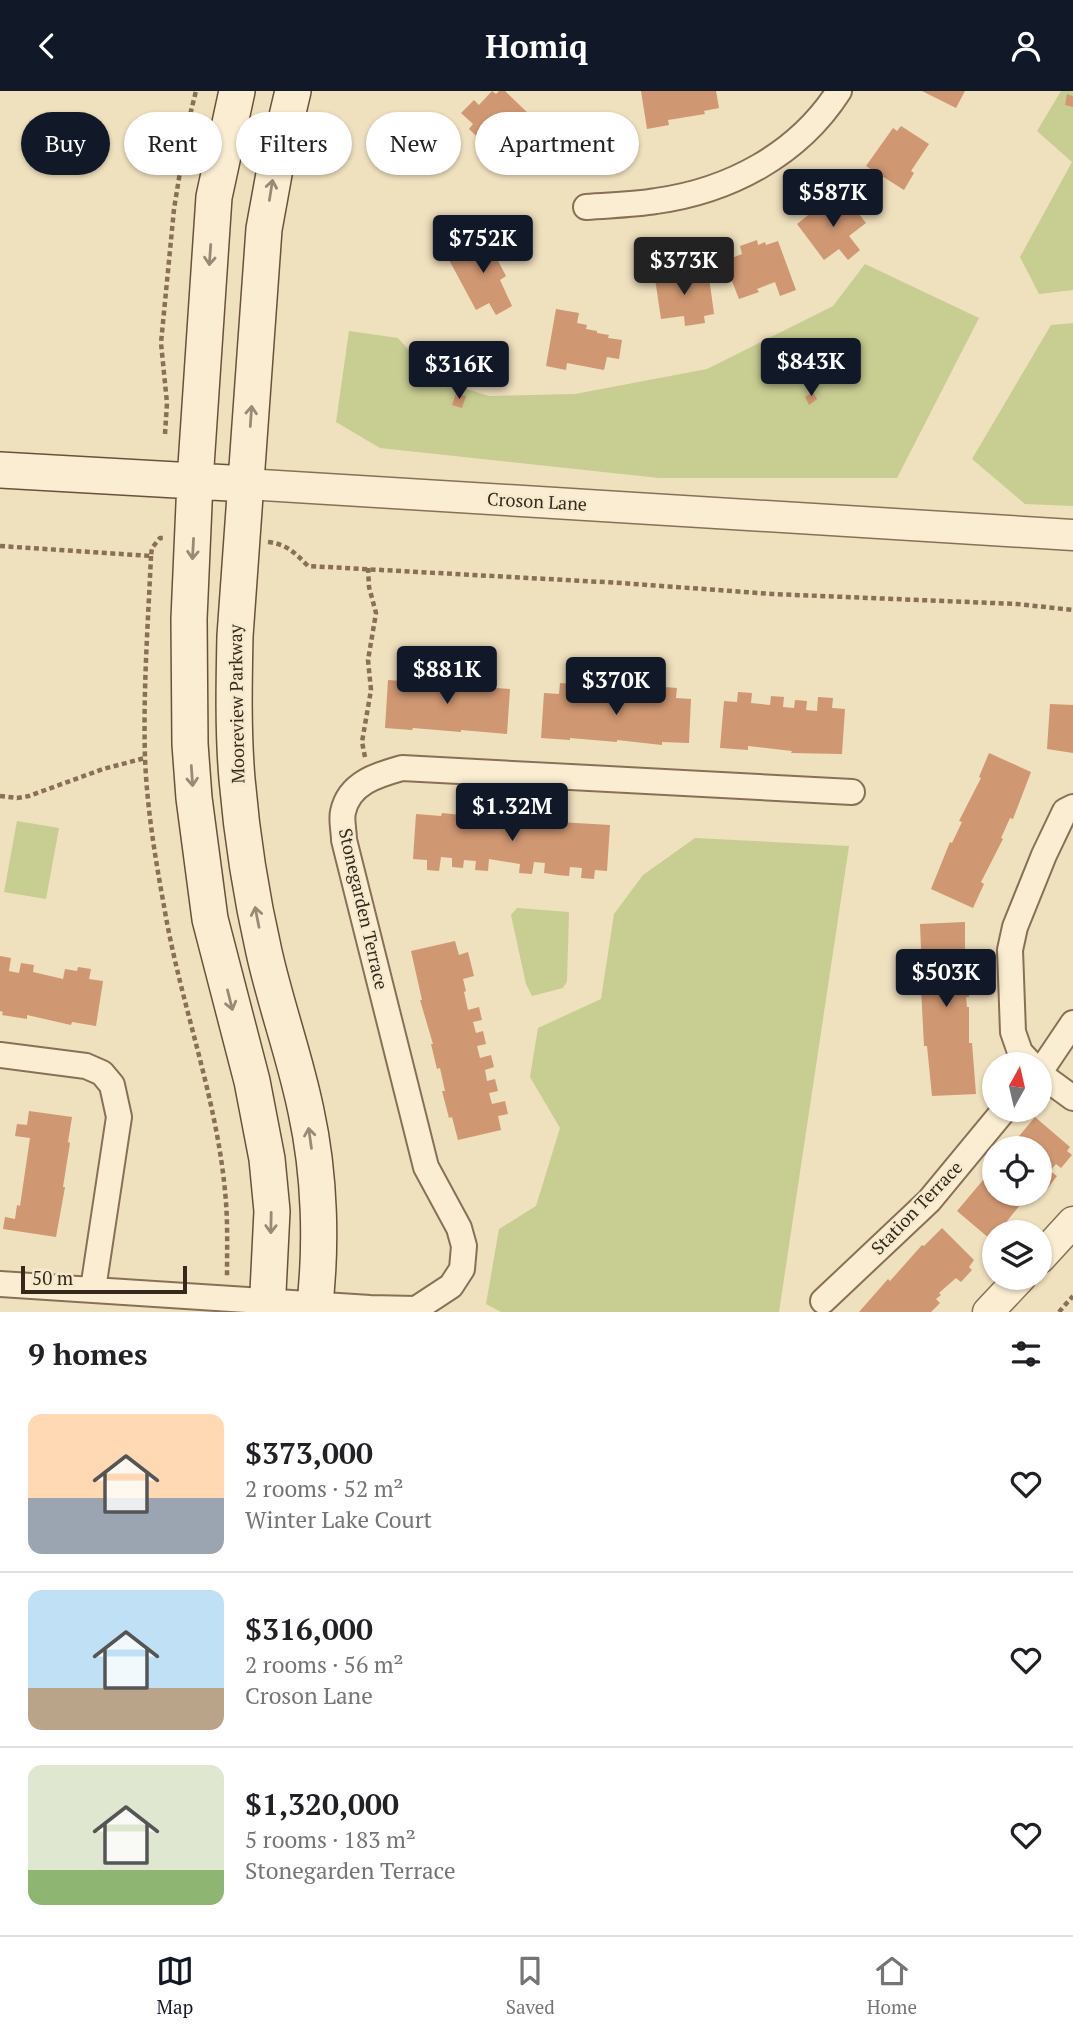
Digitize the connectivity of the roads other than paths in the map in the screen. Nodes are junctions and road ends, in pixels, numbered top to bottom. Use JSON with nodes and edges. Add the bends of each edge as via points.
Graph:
{"nodes":[{"id":1,"x":237,"y":91,"type":"edge"},
{"id":2,"x":293,"y":91,"type":"edge"},
{"id":3,"x":839,"y":91,"type":"edge"},
{"id":4,"x":586,"y":207,"type":"dead end"},
{"id":5,"x":0,"y":470,"type":"edge"},
{"id":6,"x":195,"y":481,"type":"junction"},
{"id":7,"x":247,"y":484,"type":"junction"},
{"id":8,"x":1073,"y":535,"type":"edge"},
{"id":9,"x":852,"y":792,"type":"dead end"},
{"id":10,"x":1073,"y":807,"type":"edge"},
{"id":11,"x":1073,"y":1023,"type":"edge"},
{"id":12,"x":1020,"y":1052,"type":"edge"},
{"id":13,"x":0,"y":1055,"type":"edge"},
{"id":14,"x":1052,"y":1055,"type":"edge"},
{"id":15,"x":1052,"y":1082,"type":"edge"},
{"id":16,"x":1073,"y":1098,"type":"edge"},
{"id":17,"x":994,"y":1122,"type":"edge"},
{"id":18,"x":1073,"y":1222,"type":"edge"},
{"id":19,"x":1052,"y":1245,"type":"edge"},
{"id":20,"x":0,"y":1285,"type":"edge"},
{"id":21,"x":93,"y":1289,"type":"junction"},
{"id":22,"x":1009,"y":1290,"type":"edge"},
{"id":23,"x":823,"y":1301,"type":"dead end"},
{"id":24,"x":267,"y":1307,"type":"edge"},
{"id":25,"x":315,"y":1308,"type":"edge"},
{"id":26,"x":988,"y":1312,"type":"edge"}],
"edges":[{"from":1,"to":6,"type":"main road","one_way":true,"via":[[214,197]]},
{"from":7,"to":2,"type":"main road","name":"Mooreview Parkway","one_way":true,"via":[[264,229]]},
{"from":3,"to":4,"type":"street","via":[[793,143],[743,176],[694,194],[654,202]]},
{"from":5,"to":6,"type":"main road","name":"Croson Lane"},
{"from":6,"to":7,"type":"main road","name":"Croson Lane"},
{"from":6,"to":24,"type":"main road","one_way":true,"via":[[189,672],[194,798],[210,919],[267,1159],[272,1211]]},
{"from":7,"to":8,"type":"street","name":"Croson Lane"},
{"from":25,"to":7,"type":"main road","name":"Mooreview Parkway","one_way":true,"via":[[316,1178],[307,1113],[264,954],[237,778],[234,636]]},
{"from":9,"to":25,"type":"street","name":"Stonegarden Terrace","via":[[402,768],[376,775],[355,788],[343,812],[344,840],[426,1167],[464,1246],[462,1269],[450,1286],[416,1309]]},
{"from":10,"to":12,"type":"street","via":[[1065,811],[1044,855],[1010,950],[1013,1032]]},
{"from":11,"to":14,"type":"street"},
{"from":13,"to":21,"type":"street","via":[[86,1066],[102,1073],[112,1085],[119,1117]]},
{"from":15,"to":16,"type":"street"},
{"from":17,"to":23,"type":"street","name":"Station Terrace","via":[[929,1201]]},
{"from":18,"to":19,"type":"street"},
{"from":20,"to":21,"type":"street","name":"Stonegarden Terrace"},
{"from":21,"to":24,"type":"street","name":"Stonegarden Terrace","via":[[228,1298]]},
{"from":22,"to":26,"type":"street"},
{"from":24,"to":25,"type":"street","name":"Stonegarden Terrace"}]}
